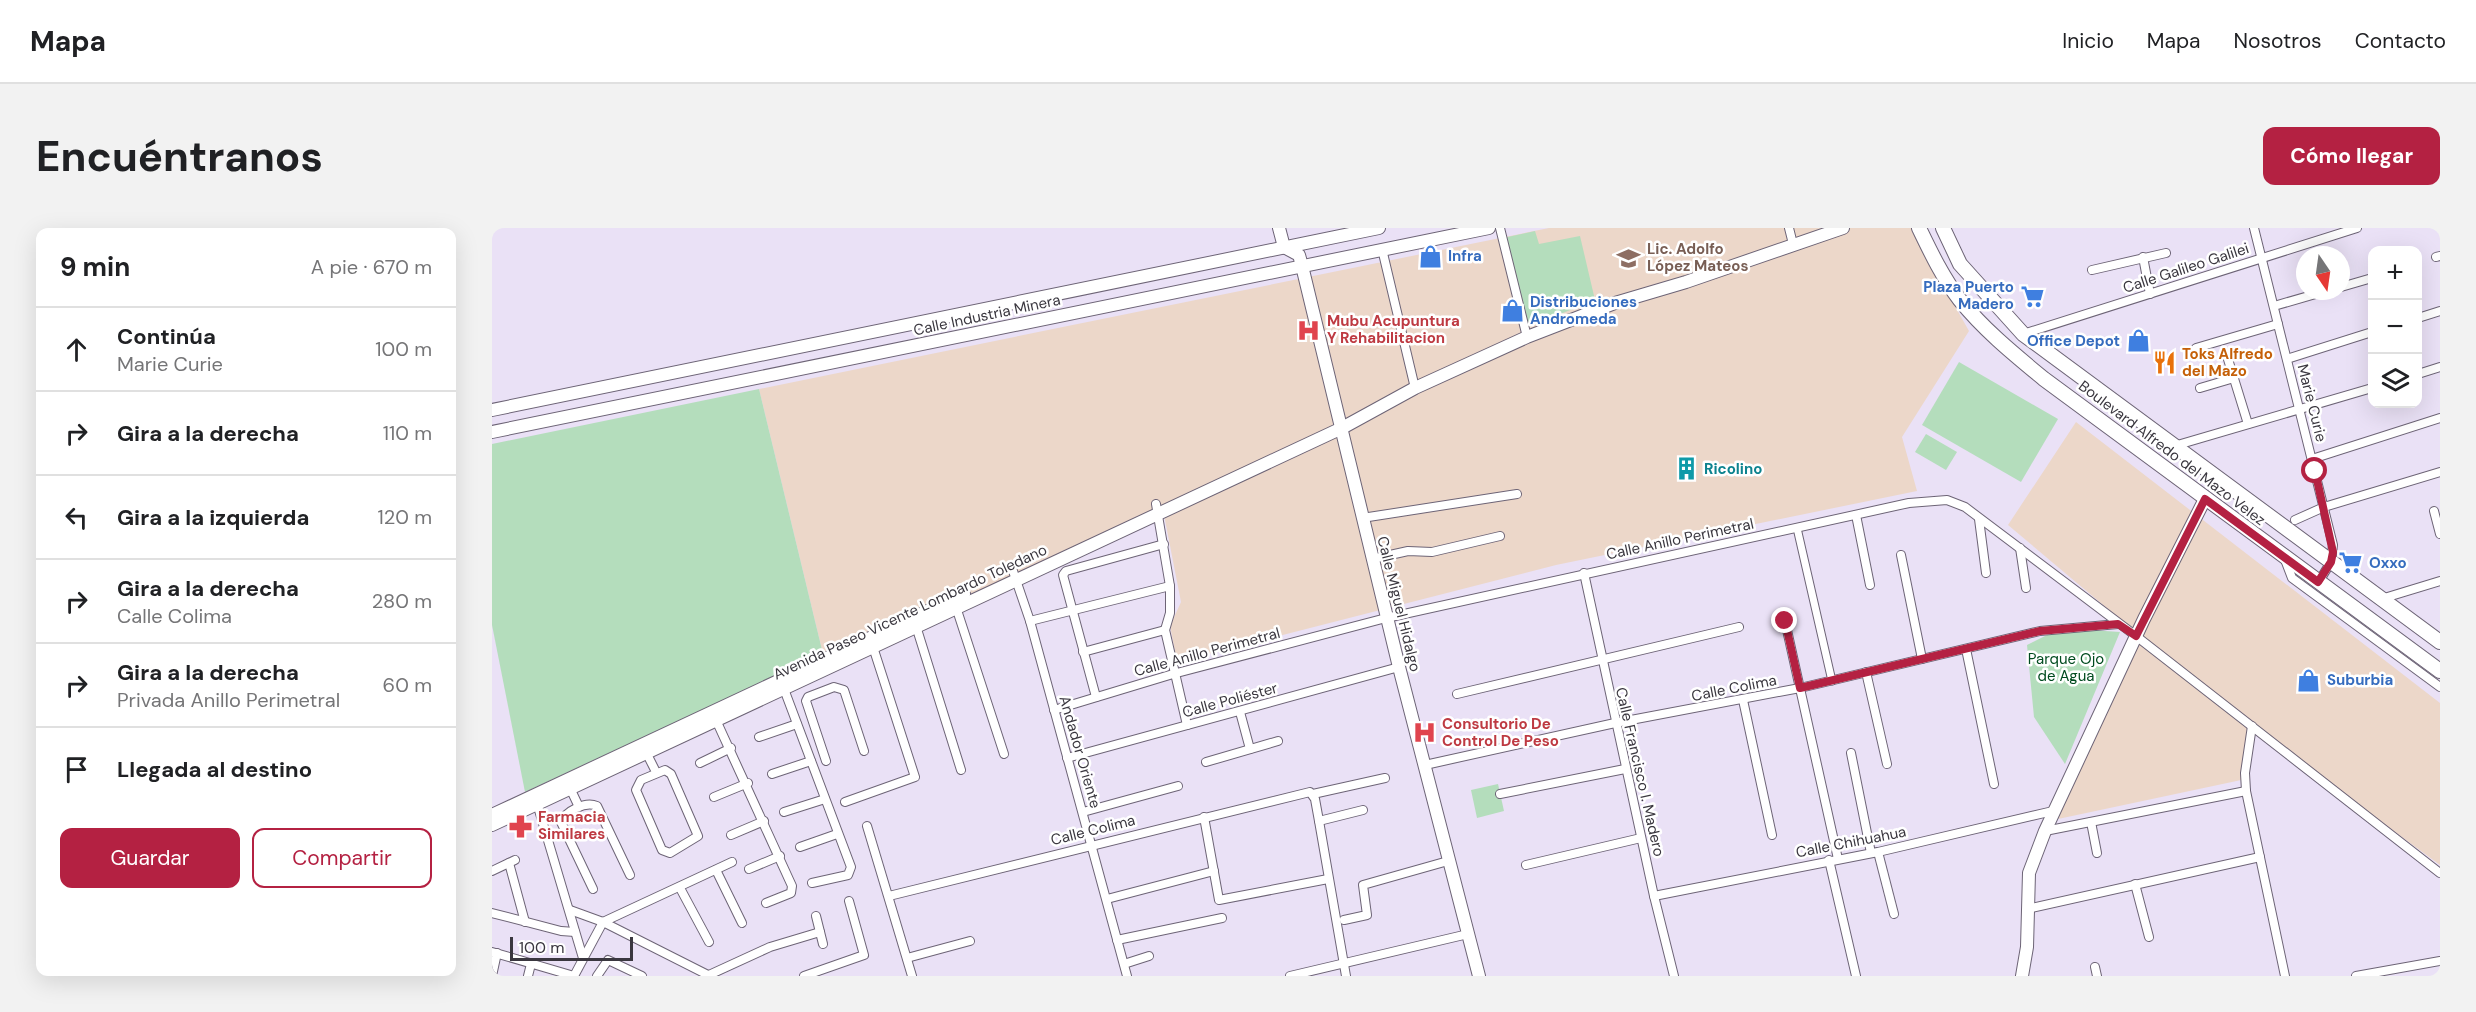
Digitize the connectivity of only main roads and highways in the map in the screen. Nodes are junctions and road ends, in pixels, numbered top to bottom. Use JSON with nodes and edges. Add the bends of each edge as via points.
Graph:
{"nodes":[{"id":1,"x":1279,"y":228,"type":"edge"},
{"id":2,"x":1378,"y":228,"type":"edge"},
{"id":3,"x":1490,"y":228,"type":"edge"},
{"id":4,"x":1844,"y":228,"type":"edge"},
{"id":5,"x":1919,"y":228,"type":"edge"},
{"id":6,"x":1943,"y":228,"type":"edge"},
{"id":7,"x":1284,"y":247,"type":"junction"},
{"id":8,"x":1302,"y":266,"type":"junction"},
{"id":9,"x":492,"y":410,"type":"edge"},
{"id":10,"x":1341,"y":428,"type":"junction"},
{"id":11,"x":492,"y":432,"type":"edge"},
{"id":12,"x":2205,"y":499,"type":"junction"},
{"id":13,"x":1014,"y":575,"type":"junction"},
{"id":14,"x":2440,"y":642,"type":"edge"},
{"id":15,"x":823,"y":665,"type":"junction"},
{"id":16,"x":2440,"y":671,"type":"edge"},
{"id":17,"x":536,"y":800,"type":"junction"},
{"id":18,"x":492,"y":815,"type":"edge"},
{"id":19,"x":492,"y":825,"type":"edge"},
{"id":20,"x":1479,"y":976,"type":"edge"},
{"id":21,"x":2022,"y":976,"type":"edge"}],
"edges":[{"from":1,"to":7,"type":"main road"},
{"from":2,"to":7,"type":"main road","name":"Calle Industria Minera"},
{"from":3,"to":8,"type":"main road","name":"Calle Industria Minera"},
{"from":4,"to":10,"type":"main road","name":"Avenida Paseo Vicente Lombardo Toledano","via":[[1615,303],[1527,337],[1414,388]]},
{"from":5,"to":12,"type":"main road","name":"Boulevard Alfredo del Mazo Velez","via":[[1950,286],[2006,347]]},
{"from":6,"to":14,"type":"main road","name":"Boulevard Alfredo del Mazo Velez","via":[[1960,264],[2023,334]]},
{"from":7,"to":8,"type":"main road","name":"Calle Miguel Hidalgo","via":[[1299,255]]},
{"from":7,"to":9,"type":"main road","name":"Calle Industria Minera"},
{"from":8,"to":10,"type":"main road","name":"Calle Miguel Hidalgo"},
{"from":8,"to":11,"type":"main road","name":"Calle Industria Minera"},
{"from":10,"to":13,"type":"main road","name":"Avenida Paseo Vicente Lombardo Toledano"},
{"from":10,"to":20,"type":"main road","name":"Calle Miguel Hidalgo","via":[[1398,667]]},
{"from":12,"to":16,"type":"main road","name":"Boulevard Alfredo del Mazo Velez"},
{"from":12,"to":21,"type":"main road","via":[[2044,831],[2029,873],[2027,947]]},
{"from":13,"to":15,"type":"main road","name":"Avenida Paseo Vicente Lombardo Toledano"},
{"from":13,"to":15,"type":"main road","name":"Avenida Paseo Vicente Lombardo Toledano","via":[[873,647]]},
{"from":15,"to":17,"type":"main road","name":"Avenida Paseo Vicente Lombardo Toledano"},
{"from":15,"to":17,"type":"main road","name":"Avenida Paseo Vicente Lombardo Toledano","via":[[784,689]]},
{"from":17,"to":18,"type":"main road","name":"Avenida Paseo Vicente Lombardo Toledano"},
{"from":17,"to":19,"type":"main road","name":"Avenida Paseo Vicente Lombardo Toledano"}]}
